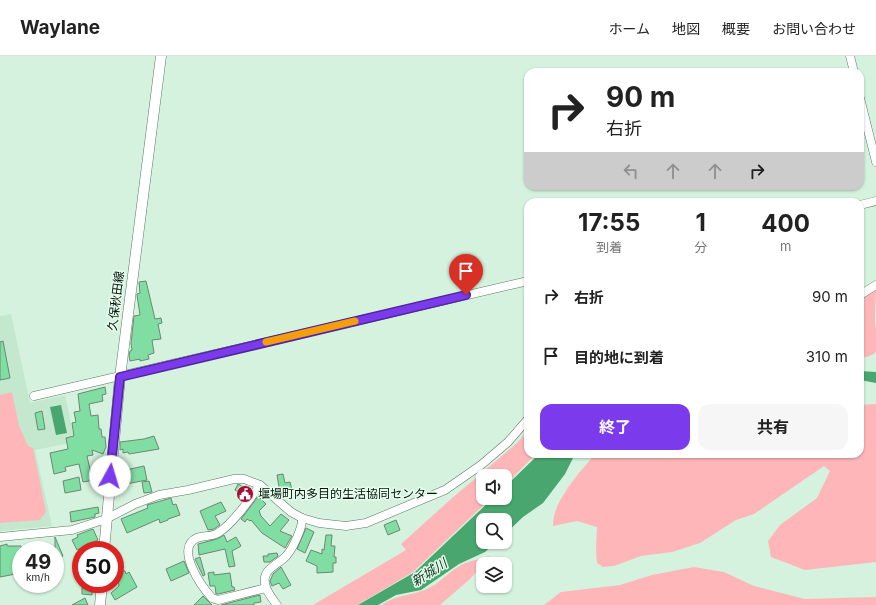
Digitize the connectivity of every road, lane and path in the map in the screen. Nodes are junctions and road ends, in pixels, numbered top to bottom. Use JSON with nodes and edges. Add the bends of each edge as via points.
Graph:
{"nodes":[{"id":1,"x":161,"y":56,"type":"edge"},
{"id":2,"x":850,"y":56,"type":"edge"},
{"id":3,"x":853,"y":68,"type":"edge"},
{"id":4,"x":864,"y":114,"type":"edge"},
{"id":5,"x":876,"y":162,"type":"edge"},
{"id":6,"x":876,"y":201,"type":"edge"},
{"id":7,"x":864,"y":204,"type":"edge"},
{"id":8,"x":524,"y":282,"type":"edge"},
{"id":9,"x":876,"y":285,"type":"edge"},
{"id":10,"x":864,"y":292,"type":"edge"},
{"id":11,"x":120,"y":377,"type":"junction"},
{"id":12,"x":34,"y":396,"type":"dead end"},
{"id":13,"x":524,"y":424,"type":"edge"},
{"id":14,"x":260,"y":485,"type":"junction"},
{"id":15,"x":302,"y":518,"type":"junction"},
{"id":16,"x":106,"y":519,"type":"junction"},
{"id":17,"x":0,"y":537,"type":"edge"},
{"id":18,"x":105,"y":541,"type":"edge"},
{"id":19,"x":266,"y":588,"type":"junction"},
{"id":20,"x":101,"y":593,"type":"edge"},
{"id":21,"x":100,"y":605,"type":"edge"},
{"id":22,"x":277,"y":605,"type":"edge"}],
"edges":[{"from":1,"to":11,"type":"main road","name":"久保秋田線"},
{"from":2,"to":3,"type":"street"},
{"from":4,"to":5,"type":"street"},
{"from":6,"to":7,"type":"street"},
{"from":8,"to":11,"type":"street"},
{"from":9,"to":10,"type":"street"},
{"from":11,"to":12,"type":"street"},
{"from":11,"to":16,"type":"main road","name":"久保秋田線"},
{"from":13,"to":15,"type":"street","via":[[508,442],[481,465],[445,490],[366,523],[346,526]]},
{"from":14,"to":15,"type":"street","via":[[291,512]]},
{"from":14,"to":16,"type":"street","via":[[244,479],[234,479],[159,494]]},
{"from":14,"to":19,"type":"street","via":[[246,505],[218,534],[197,538],[192,542],[188,549],[188,557],[197,578],[212,598],[218,600]]},
{"from":15,"to":19,"type":"street","via":[[288,555],[266,572]]},
{"from":16,"to":17,"type":"street","via":[[72,530]]},
{"from":16,"to":18,"type":"main road","name":"久保秋田線"},
{"from":19,"to":22,"type":"street"},
{"from":20,"to":21,"type":"main road"}]}
